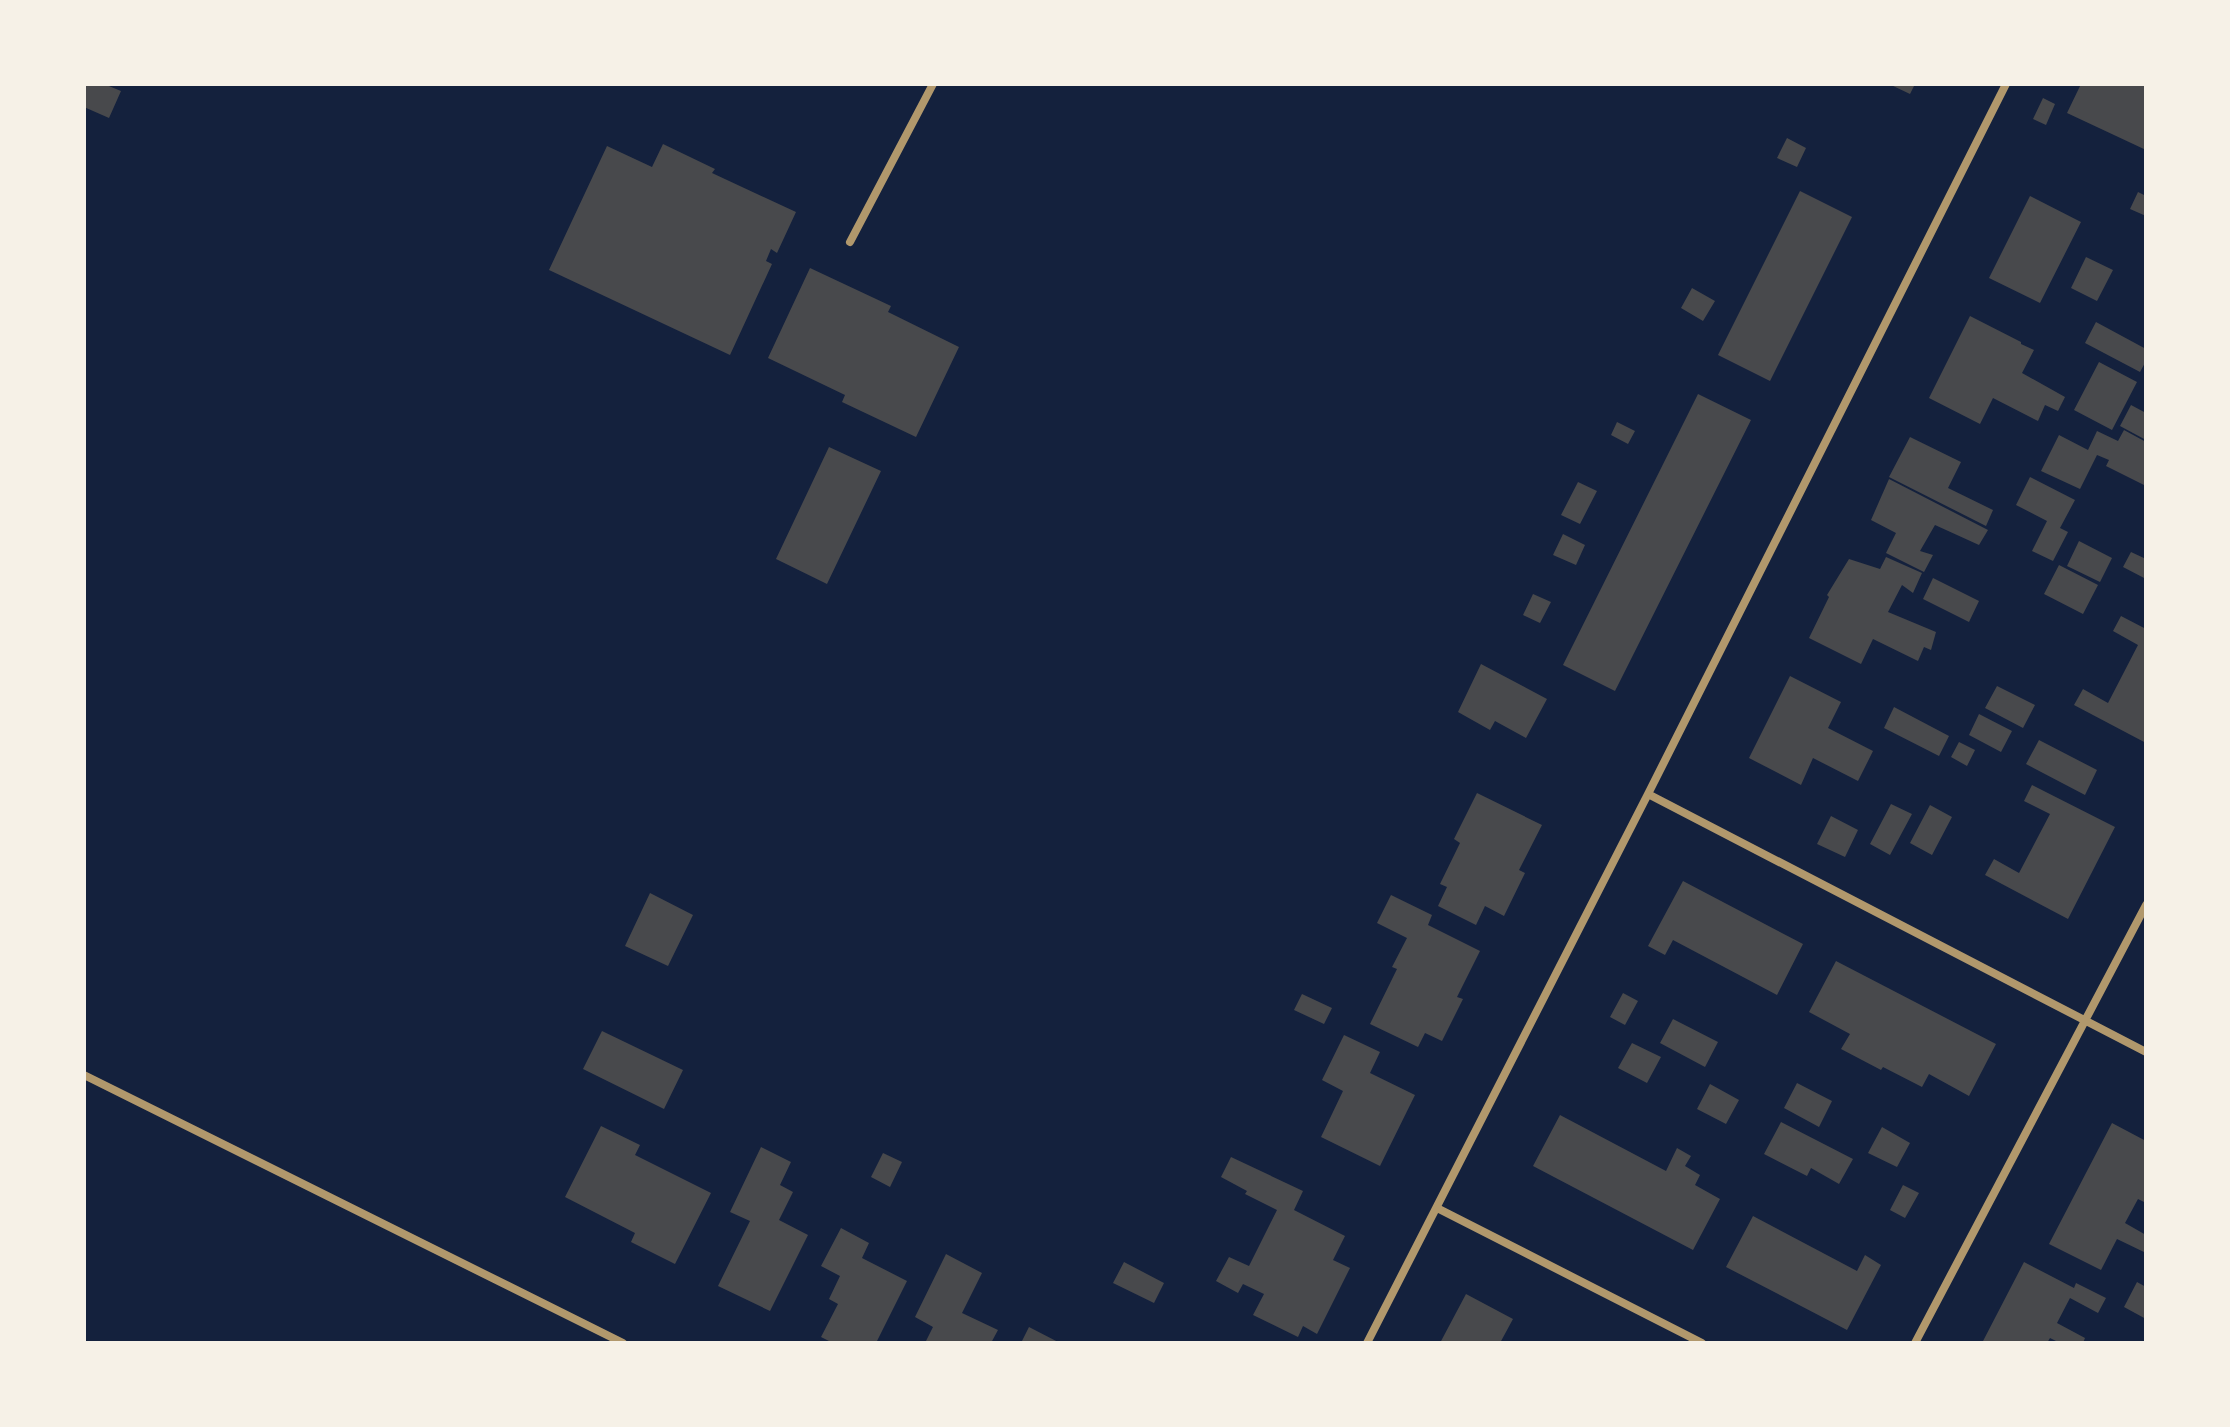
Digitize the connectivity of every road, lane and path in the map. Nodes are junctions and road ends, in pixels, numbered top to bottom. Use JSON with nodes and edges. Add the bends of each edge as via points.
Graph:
{"nodes":[{"id":1,"x":933,"y":84,"type":"edge"},
{"id":2,"x":2006,"y":84,"type":"edge"},
{"id":3,"x":850,"y":242,"type":"dead end"},
{"id":4,"x":1648,"y":794,"type":"junction"},
{"id":5,"x":2146,"y":905,"type":"edge"},
{"id":6,"x":2085,"y":1019,"type":"junction"},
{"id":7,"x":2146,"y":1052,"type":"edge"},
{"id":8,"x":84,"y":1075,"type":"edge"},
{"id":9,"x":1437,"y":1208,"type":"junction"},
{"id":10,"x":623,"y":1343,"type":"edge"},
{"id":11,"x":1367,"y":1343,"type":"edge"},
{"id":12,"x":1702,"y":1343,"type":"edge"},
{"id":13,"x":1915,"y":1343,"type":"edge"}],
"edges":[{"from":1,"to":3,"type":"street"},
{"from":2,"to":4,"type":"street"},
{"from":4,"to":6,"type":"street"},
{"from":4,"to":9,"type":"street"},
{"from":5,"to":6,"type":"street"},
{"from":6,"to":7,"type":"street"},
{"from":6,"to":13,"type":"street"},
{"from":8,"to":10,"type":"street"},
{"from":9,"to":11,"type":"street"},
{"from":9,"to":12,"type":"street"}]}
